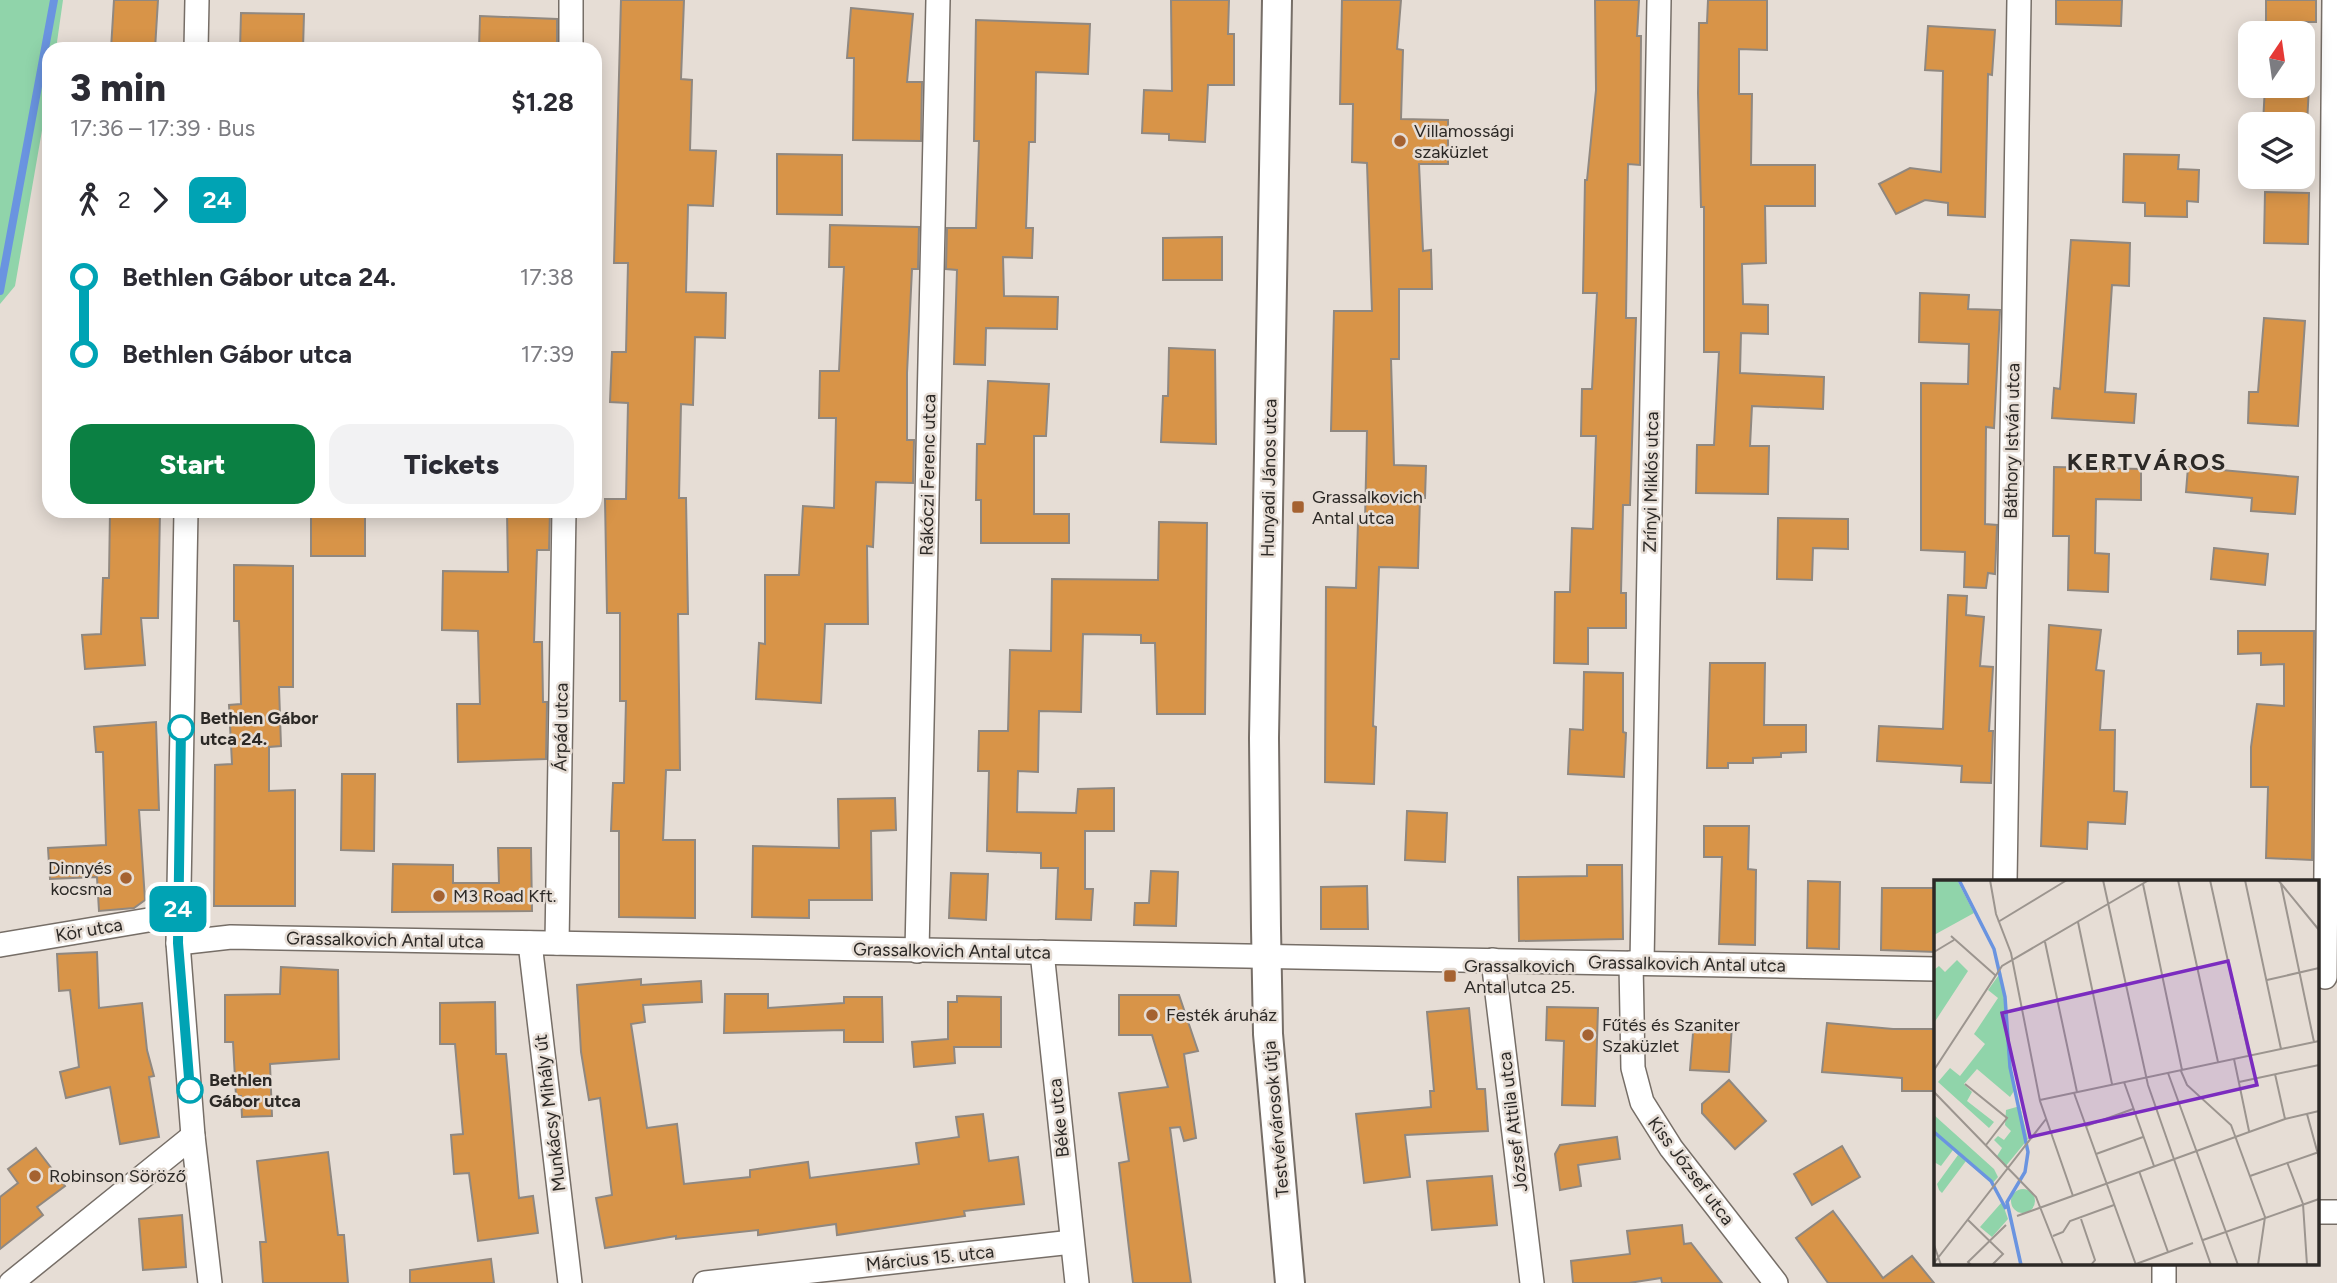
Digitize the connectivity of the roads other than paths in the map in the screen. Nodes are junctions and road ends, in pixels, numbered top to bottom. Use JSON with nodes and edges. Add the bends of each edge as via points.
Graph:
{"nodes":[{"id":1,"x":197,"y":0,"type":"edge"},
{"id":2,"x":571,"y":0,"type":"edge"},
{"id":3,"x":938,"y":0,"type":"edge"},
{"id":4,"x":1277,"y":0,"type":"edge"},
{"id":5,"x":1659,"y":0,"type":"edge"},
{"id":6,"x":2019,"y":0,"type":"edge"},
{"id":7,"x":2334,"y":0,"type":"edge"},
{"id":8,"x":196,"y":42,"type":"edge"},
{"id":9,"x":571,"y":42,"type":"edge"},
{"id":10,"x":186,"y":518,"type":"edge"},
{"id":11,"x":564,"y":518,"type":"edge"},
{"id":12,"x":2006,"y":880,"type":"edge"},
{"id":13,"x":178,"y":915,"type":"junction"},
{"id":14,"x":178,"y":943,"type":"junction"},
{"id":15,"x":530,"y":943,"type":"junction"},
{"id":16,"x":557,"y":943,"type":"junction"},
{"id":17,"x":0,"y":945,"type":"edge"},
{"id":18,"x":918,"y":951,"type":"junction"},
{"id":19,"x":1042,"y":952,"type":"junction"},
{"id":20,"x":1266,"y":956,"type":"junction"},
{"id":21,"x":1493,"y":960,"type":"junction"},
{"id":22,"x":1637,"y":963,"type":"junction"},
{"id":23,"x":1934,"y":969,"type":"edge"},
{"id":24,"x":2326,"y":977,"type":"edge"},
{"id":25,"x":193,"y":1136,"type":"junction"},
{"id":26,"x":1072,"y":1242,"type":"junction"},
{"id":27,"x":11,"y":1283,"type":"edge"},
{"id":28,"x":211,"y":1283,"type":"edge"},
{"id":29,"x":570,"y":1283,"type":"edge"},
{"id":30,"x":705,"y":1283,"type":"edge"},
{"id":31,"x":1077,"y":1283,"type":"edge"},
{"id":32,"x":1290,"y":1283,"type":"edge"},
{"id":33,"x":1532,"y":1283,"type":"edge"},
{"id":34,"x":1776,"y":1283,"type":"edge"}],
"edges":[{"from":1,"to":8,"type":"street"},
{"from":2,"to":9,"type":"street"},
{"from":3,"to":18,"type":"street","name":"Rákóczi Ferenc utca"},
{"from":4,"to":20,"type":"street","name":"Hunyadi János utca","via":[[1264,738]]},
{"from":5,"to":22,"type":"street","name":"Zrínyi Miklós utca"},
{"from":6,"to":12,"type":"street","name":"Báthory István utca"},
{"from":7,"to":24,"type":"street"},
{"from":10,"to":13,"type":"street"},
{"from":11,"to":16,"type":"street","name":"Árpád utca"},
{"from":13,"to":14,"type":"street"},
{"from":13,"to":17,"type":"street","name":"Kör utca"},
{"from":14,"to":15,"type":"street","name":"Grassalkovich Antal utca","via":[[231,937]]},
{"from":14,"to":25,"type":"street"},
{"from":15,"to":16,"type":"street","name":"Grassalkovich Antal utca"},
{"from":15,"to":29,"type":"street","name":"Munkácsy Mihály út"},
{"from":16,"to":18,"type":"street","name":"Grassalkovich Antal utca"},
{"from":18,"to":19,"type":"street","name":"Grassalkovich Antal utca"},
{"from":19,"to":20,"type":"street","name":"Grassalkovich Antal utca"},
{"from":19,"to":26,"type":"street","name":"Béke utca"},
{"from":20,"to":21,"type":"street","name":"Grassalkovich Antal utca"},
{"from":20,"to":32,"type":"street","name":"Testvérvárosok útja","via":[[1268,1034]]},
{"from":21,"to":22,"type":"street","name":"Grassalkovich Antal utca"},
{"from":21,"to":33,"type":"street","name":"József Attila utca"},
{"from":22,"to":23,"type":"street","name":"Grassalkovich Antal utca"},
{"from":22,"to":34,"type":"street","name":"Kiss József utca","via":[[1633,1068],[1642,1102],[1671,1149]]},
{"from":25,"to":27,"type":"street"},
{"from":25,"to":28,"type":"street"},
{"from":26,"to":30,"type":"street","name":"Március 15. utca"},
{"from":26,"to":31,"type":"street","name":"Béke utca"}]}
